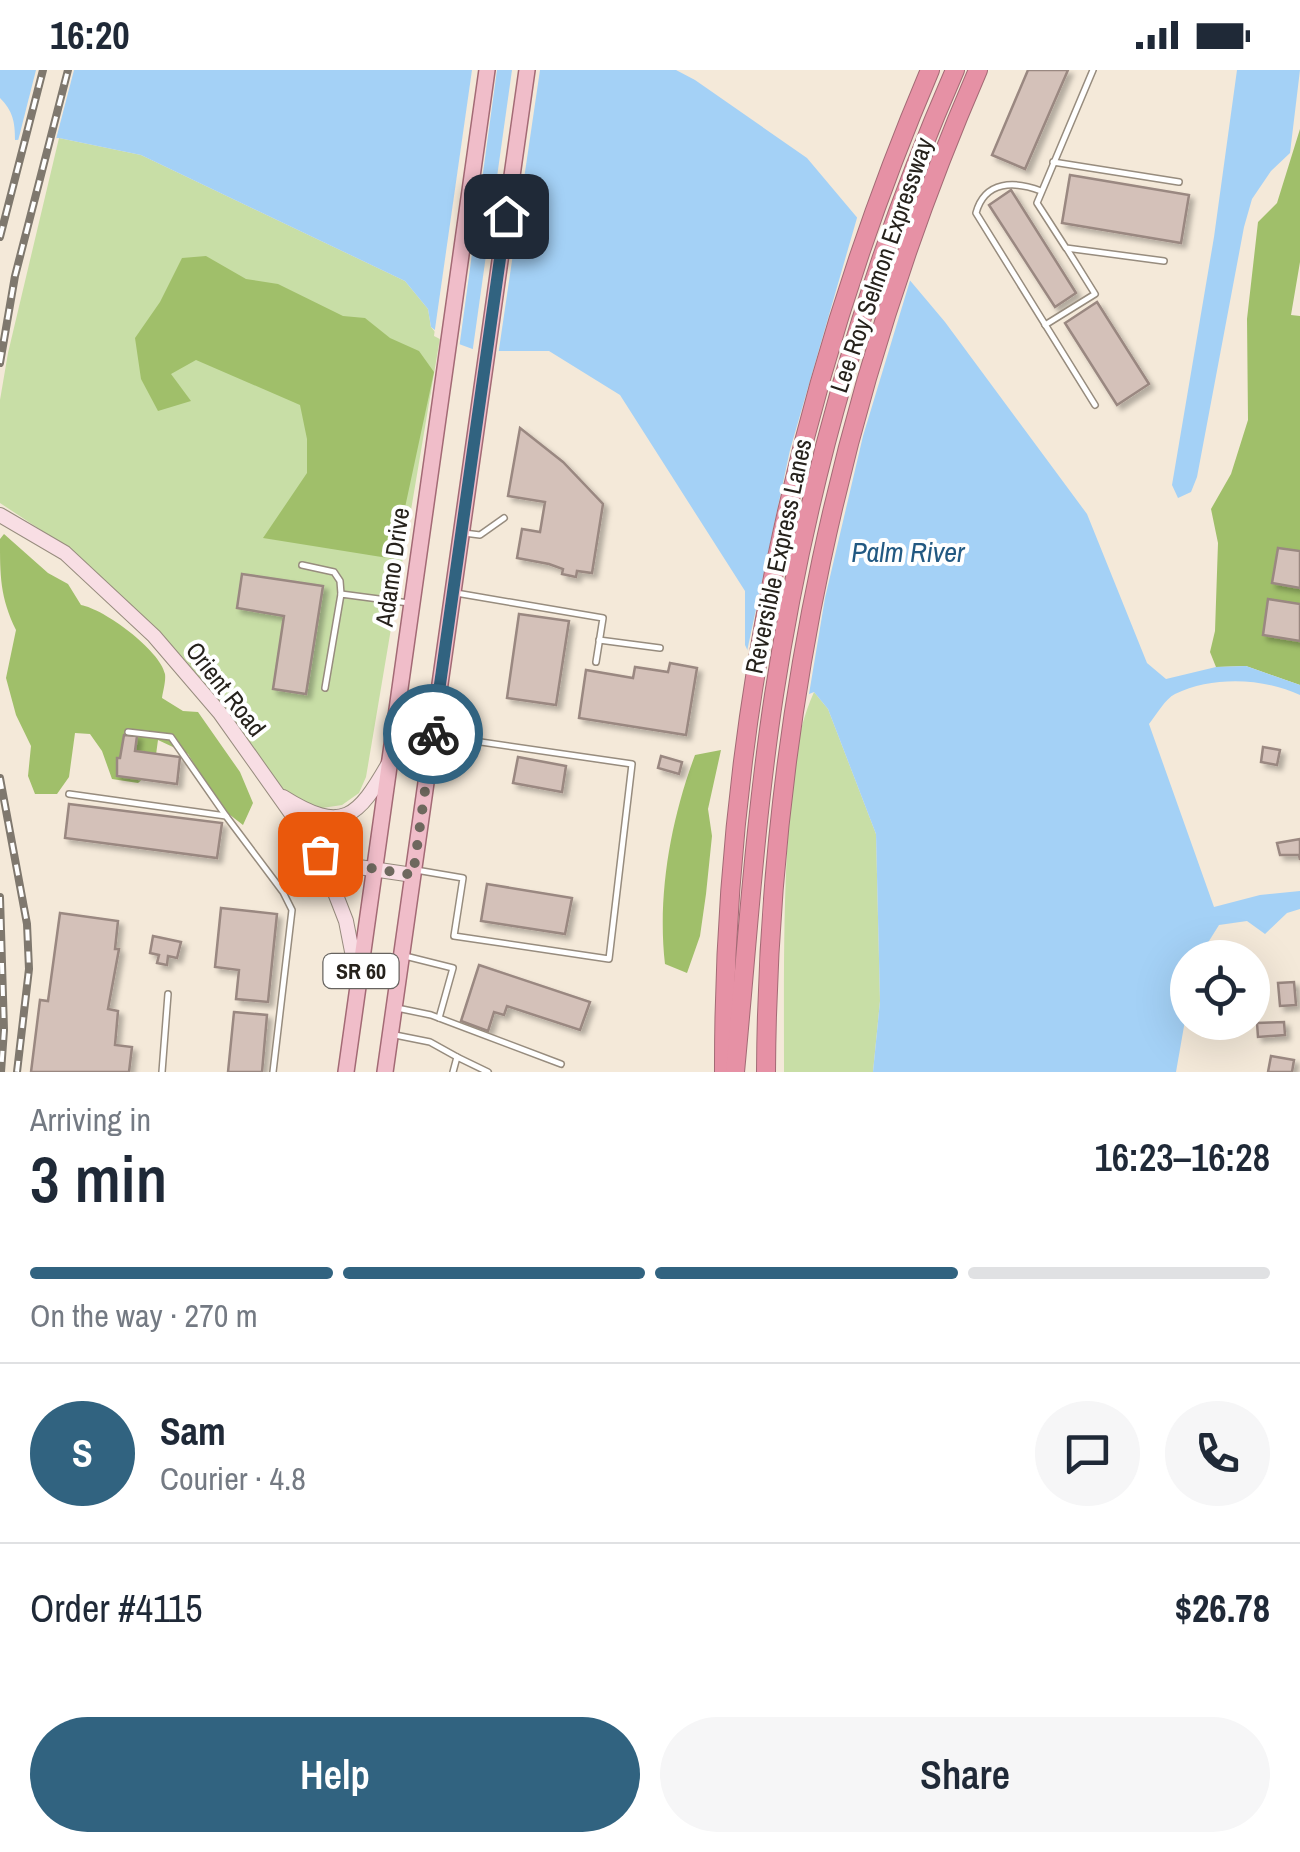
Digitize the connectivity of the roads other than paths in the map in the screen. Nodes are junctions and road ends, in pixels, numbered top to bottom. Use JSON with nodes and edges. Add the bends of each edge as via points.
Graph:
{"nodes":[{"id":1,"x":488,"y":70,"type":"edge"},
{"id":2,"x":527,"y":70,"type":"edge"},
{"id":3,"x":930,"y":70,"type":"edge"},
{"id":4,"x":954,"y":70,"type":"edge"},
{"id":5,"x":978,"y":70,"type":"edge"},
{"id":6,"x":1092,"y":70,"type":"edge"},
{"id":7,"x":1053,"y":162,"type":"junction"},
{"id":8,"x":1179,"y":182,"type":"dead end"},
{"id":9,"x":1041,"y":191,"type":"junction"},
{"id":10,"x":1066,"y":248,"type":"junction"},
{"id":11,"x":1164,"y":262,"type":"dead end"},
{"id":12,"x":1044,"y":325,"type":"junction"},
{"id":13,"x":1095,"y":404,"type":"dead end"},
{"id":14,"x":0,"y":514,"type":"edge"},
{"id":15,"x":504,"y":518,"type":"dead end"},
{"id":16,"x":461,"y":533,"type":"junction"},
{"id":17,"x":302,"y":565,"type":"dead end"},
{"id":18,"x":453,"y":593,"type":"junction"},
{"id":19,"x":341,"y":594,"type":"junction"},
{"id":20,"x":412,"y":604,"type":"junction"},
{"id":21,"x":600,"y":640,"type":"junction"},
{"id":22,"x":660,"y":648,"type":"dead end"},
{"id":23,"x":596,"y":662,"type":"dead end"},
{"id":24,"x":325,"y":688,"type":"dead end"},
{"id":25,"x":128,"y":732,"type":"dead end"},
{"id":26,"x":432,"y":735,"type":"junction"},
{"id":27,"x":389,"y":762,"type":"junction"},
{"id":28,"x":275,"y":792,"type":"junction"},
{"id":29,"x":69,"y":794,"type":"dead end"},
{"id":30,"x":226,"y":816,"type":"junction"},
{"id":31,"x":320,"y":854,"type":"junction"},
{"id":32,"x":374,"y":870,"type":"junction"},
{"id":33,"x":413,"y":872,"type":"junction"},
{"id":34,"x":401,"y":956,"type":"junction"},
{"id":35,"x":359,"y":984,"type":"junction"},
{"id":36,"x":168,"y":994,"type":"dead end"},
{"id":37,"x":394,"y":1008,"type":"junction"},
{"id":38,"x":438,"y":1018,"type":"junction"},
{"id":39,"x":390,"y":1034,"type":"junction"},
{"id":40,"x":457,"y":1057,"type":"junction"},
{"id":41,"x":561,"y":1064,"type":"dead end"},
{"id":42,"x":162,"y":1072,"type":"edge"},
{"id":43,"x":272,"y":1072,"type":"edge"},
{"id":44,"x":346,"y":1072,"type":"edge"},
{"id":45,"x":385,"y":1072,"type":"edge"},
{"id":46,"x":453,"y":1072,"type":"edge"},
{"id":47,"x":488,"y":1072,"type":"edge"},
{"id":48,"x":724,"y":1072,"type":"edge"},
{"id":49,"x":735,"y":1072,"type":"edge"},
{"id":50,"x":766,"y":1072,"type":"edge"}],
"edges":[{"from":1,"to":20,"type":"main road","name":"Adamo Drive","number":"SR 60"},
{"from":2,"to":16,"type":"main road","number":"SR 60"},
{"from":3,"to":48,"type":"highway","name":"Lee Roy Selmon Expressway","via":[[844,301],[800,454],[772,588],[748,730],[726,948]]},
{"from":4,"to":49,"type":"highway","name":"Reversible Express Lanes","via":[[853,347],[800,557],[768,743]]},
{"from":5,"to":50,"type":"highway","name":"Lee Roy Selmon Expressway","via":[[890,304],[816,582],[792,717],[772,900]]},
{"from":6,"to":7,"type":"lane"},
{"from":7,"to":8,"type":"lane"},
{"from":7,"to":9,"type":"lane"},
{"from":9,"to":10,"type":"lane","via":[[1037,203]]},
{"from":9,"to":12,"type":"lane","via":[[1018,183],[999,186],[976,213]]},
{"from":10,"to":11,"type":"lane"},
{"from":10,"to":12,"type":"lane","via":[[1094,294]]},
{"from":12,"to":13,"type":"lane"},
{"from":14,"to":28,"type":"street","name":"Orient Road","via":[[65,553],[154,636]]},
{"from":15,"to":16,"type":"lane","via":[[480,536]]},
{"from":16,"to":18,"type":"main road","number":"SR 60"},
{"from":17,"to":19,"type":"lane","via":[[334,572]]},
{"from":18,"to":21,"type":"lane","via":[[603,618]]},
{"from":18,"to":26,"type":"main road","number":"SR 60"},
{"from":19,"to":20,"type":"lane"},
{"from":19,"to":24,"type":"lane"},
{"from":20,"to":27,"type":"main road","name":"Adamo Drive","number":"SR 60"},
{"from":21,"to":22,"type":"lane"},
{"from":21,"to":23,"type":"lane"},
{"from":25,"to":30,"type":"lane","via":[[171,737]]},
{"from":26,"to":33,"type":"main road","number":"SR 60"},
{"from":26,"to":33,"type":"lane","via":[[632,764],[610,958],[454,936],[463,878]]},
{"from":27,"to":28,"type":"street","via":[[366,803],[340,816],[306,812]]},
{"from":27,"to":32,"type":"main road","name":"Adamo Drive","number":"SR 60"},
{"from":28,"to":31,"type":"street","name":"Orient Road"},
{"from":29,"to":30,"type":"lane"},
{"from":30,"to":43,"type":"lane","via":[[292,910]]},
{"from":31,"to":32,"type":"street"},
{"from":31,"to":35,"type":"street","name":"Orient Road","via":[[346,921]]},
{"from":32,"to":33,"type":"street"},
{"from":32,"to":35,"type":"main road","name":"Adamo Drive","number":"SR 60"},
{"from":33,"to":34,"type":"main road","number":"SR 60"},
{"from":34,"to":37,"type":"main road","number":"SR 60"},
{"from":34,"to":38,"type":"lane","via":[[453,968]]},
{"from":35,"to":44,"type":"main road","name":"Adamo Drive","number":"SR 60"},
{"from":36,"to":42,"type":"lane"},
{"from":37,"to":38,"type":"lane"},
{"from":37,"to":39,"type":"main road","number":"SR 60"},
{"from":38,"to":41,"type":"lane"},
{"from":39,"to":40,"type":"lane","via":[[430,1042]]},
{"from":39,"to":45,"type":"main road","number":"SR 60"},
{"from":40,"to":46,"type":"lane"},
{"from":40,"to":47,"type":"lane"}]}
